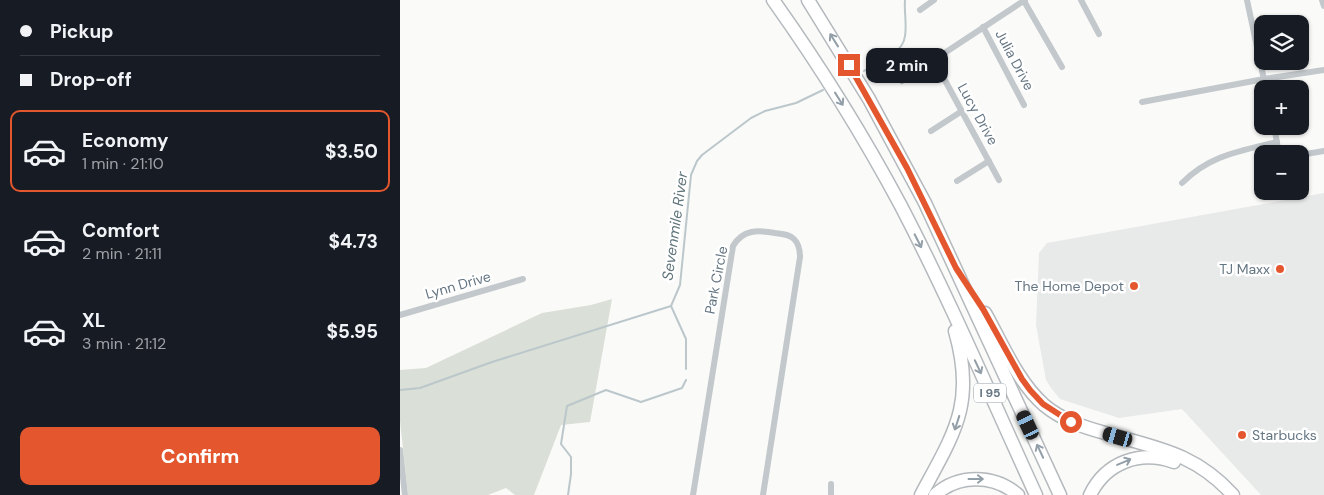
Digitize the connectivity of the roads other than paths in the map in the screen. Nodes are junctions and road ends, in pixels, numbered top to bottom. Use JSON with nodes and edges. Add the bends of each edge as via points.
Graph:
{"nodes":[{"id":1,"x":773,"y":0,"type":"edge"},
{"id":2,"x":808,"y":0,"type":"edge"},
{"id":3,"x":934,"y":0,"type":"edge"},
{"id":4,"x":1025,"y":0,"type":"edge"},
{"id":5,"x":1081,"y":0,"type":"edge"},
{"id":6,"x":1247,"y":0,"type":"edge"},
{"id":7,"x":1322,"y":0,"type":"edge"},
{"id":8,"x":1324,"y":6,"type":"edge"},
{"id":9,"x":920,"y":10,"type":"dead end"},
{"id":10,"x":984,"y":27,"type":"junction"},
{"id":11,"x":1099,"y":34,"type":"dead end"},
{"id":12,"x":934,"y":60,"type":"junction"},
{"id":13,"x":1062,"y":67,"type":"dead end"},
{"id":14,"x":1324,"y":70,"type":"edge"},
{"id":15,"x":1264,"y":79,"type":"junction"},
{"id":16,"x":902,"y":81,"type":"dead end"},
{"id":17,"x":1142,"y":102,"type":"dead end"},
{"id":18,"x":1024,"y":105,"type":"dead end"},
{"id":19,"x":962,"y":111,"type":"junction"},
{"id":20,"x":931,"y":131,"type":"dead end"},
{"id":21,"x":1276,"y":135,"type":"edge"},
{"id":22,"x":1277,"y":142,"type":"junction"},
{"id":23,"x":1278,"y":145,"type":"edge"},
{"id":24,"x":1324,"y":151,"type":"edge"},
{"id":25,"x":1309,"y":154,"type":"edge"},
{"id":26,"x":989,"y":161,"type":"junction"},
{"id":27,"x":1000,"y":180,"type":"dead end"},
{"id":28,"x":957,"y":182,"type":"dead end"},
{"id":29,"x":1182,"y":183,"type":"dead end"},
{"id":30,"x":956,"y":268,"type":"junction"},
{"id":31,"x":523,"y":279,"type":"dead end"},
{"id":32,"x":943,"y":290,"type":"junction"},
{"id":33,"x":400,"y":315,"type":"edge"},
{"id":34,"x":400,"y":450,"type":"edge"},
{"id":35,"x":831,"y":484,"type":"dead end"},
{"id":36,"x":405,"y":495,"type":"edge"},
{"id":37,"x":693,"y":495,"type":"edge"},
{"id":38,"x":763,"y":495,"type":"edge"},
{"id":39,"x":830,"y":495,"type":"edge"},
{"id":40,"x":921,"y":495,"type":"edge"},
{"id":41,"x":934,"y":495,"type":"edge"},
{"id":42,"x":1018,"y":495,"type":"edge"},
{"id":43,"x":1036,"y":495,"type":"edge"},
{"id":44,"x":1060,"y":495,"type":"edge"},
{"id":45,"x":1090,"y":495,"type":"edge"},
{"id":46,"x":1221,"y":495,"type":"edge"},
{"id":47,"x":1232,"y":495,"type":"edge"}],
"edges":[{"from":1,"to":32,"type":"highway","number":"I 95","one_way":true,"via":[[863,138]]},
{"from":30,"to":2,"type":"highway","number":"I 95","one_way":true,"via":[[888,134]]},
{"from":3,"to":9,"type":"street"},
{"from":4,"to":10,"type":"street"},
{"from":4,"to":13,"type":"street"},
{"from":5,"to":11,"type":"street"},
{"from":6,"to":15,"type":"street"},
{"from":7,"to":8,"type":"street"},
{"from":10,"to":12,"type":"street"},
{"from":10,"to":18,"type":"street","name":"Julia Drive"},
{"from":12,"to":16,"type":"street"},
{"from":12,"to":19,"type":"street","name":"Lucy Drive"},
{"from":14,"to":15,"type":"street"},
{"from":15,"to":17,"type":"street"},
{"from":19,"to":20,"type":"street"},
{"from":19,"to":26,"type":"street","name":"Lucy Drive"},
{"from":21,"to":22,"type":"street"},
{"from":22,"to":23,"type":"street"},
{"from":22,"to":29,"type":"street","via":[[1224,155],[1204,165]]},
{"from":24,"to":25,"type":"street"},
{"from":26,"to":27,"type":"street","name":"Lucy Drive"},
{"from":26,"to":28,"type":"street"},
{"from":44,"to":30,"type":"highway","number":"I 95","one_way":true},
{"from":30,"to":47,"type":"highway","via":[[1026,385],[1047,408],[1080,426],[1184,458],[1206,470]]},
{"from":31,"to":33,"type":"street","name":"Lynn Drive"},
{"from":32,"to":40,"type":"highway","one_way":true,"via":[[961,356],[963,396],[953,434]]},
{"from":32,"to":43,"type":"highway","number":"I 95","one_way":true},
{"from":34,"to":36,"type":"street"},
{"from":35,"to":39,"type":"street"},
{"from":37,"to":38,"type":"street","name":"Park Circle","via":[[733,246],[744,234],[763,231],[788,235],[800,249],[800,257]]},
{"from":41,"to":42,"type":"highway","one_way":true,"via":[[956,482],[976,479],[999,483]]},
{"from":45,"to":46,"type":"highway","one_way":true,"via":[[1100,479],[1113,468],[1128,460],[1146,457],[1187,468]]}]}
